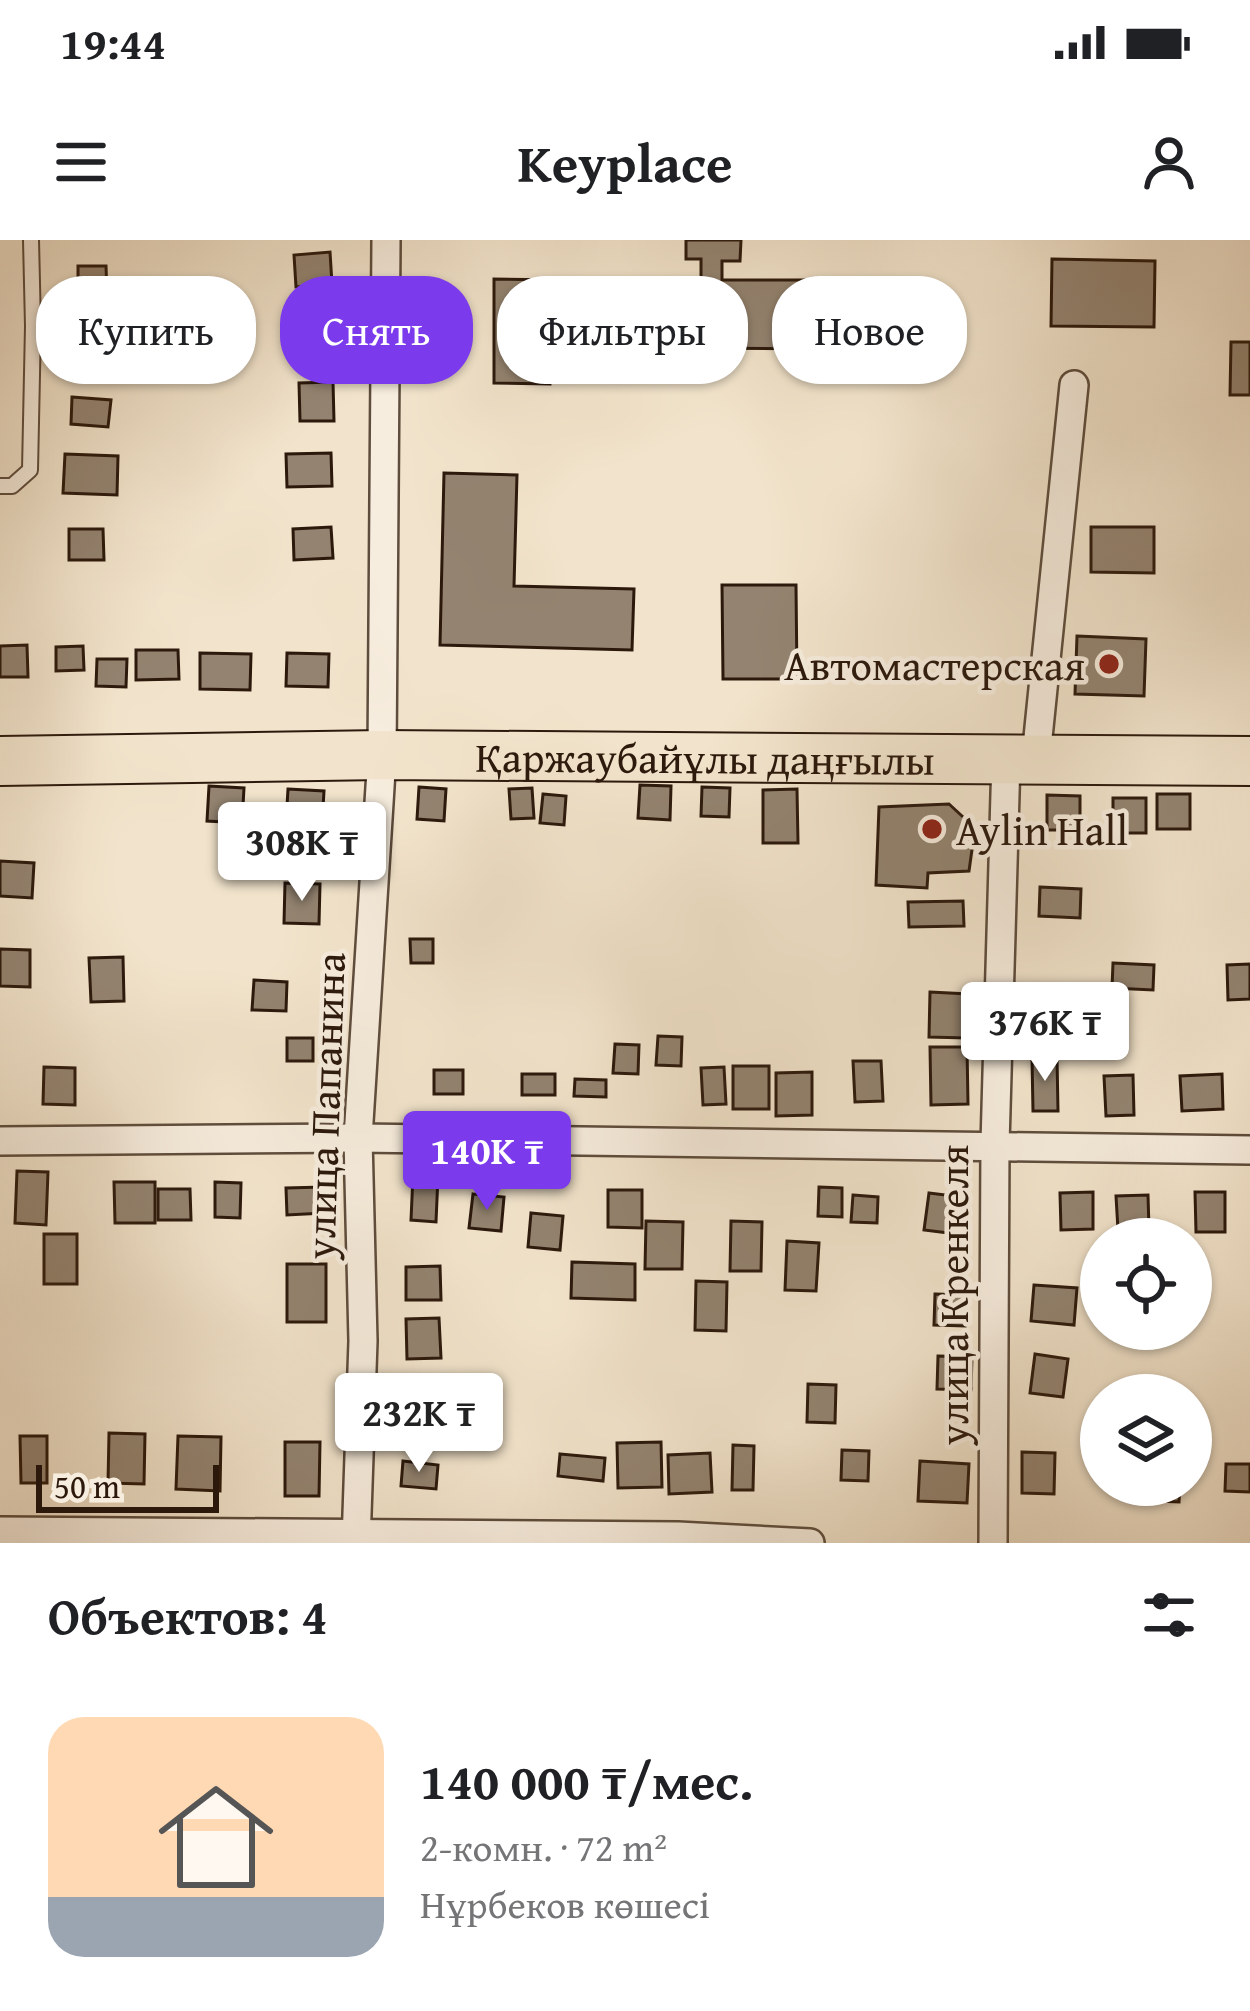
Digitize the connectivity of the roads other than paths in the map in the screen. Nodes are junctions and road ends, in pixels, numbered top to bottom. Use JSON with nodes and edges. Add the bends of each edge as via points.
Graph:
{"nodes":[{"id":1,"x":31,"y":240,"type":"edge"},
{"id":2,"x":386,"y":240,"type":"edge"},
{"id":3,"x":1074,"y":385,"type":"dead end"},
{"id":4,"x":0,"y":487,"type":"edge"},
{"id":5,"x":382,"y":755,"type":"junction"},
{"id":6,"x":1021,"y":758,"type":"junction"},
{"id":7,"x":1250,"y":760,"type":"edge"},
{"id":8,"x":6,"y":762,"type":"edge"},
{"id":9,"x":358,"y":1138,"type":"junction"},
{"id":10,"x":0,"y":1141,"type":"edge"},
{"id":11,"x":994,"y":1144,"type":"junction"},
{"id":12,"x":1250,"y":1150,"type":"edge"},
{"id":13,"x":0,"y":1531,"type":"edge"},
{"id":14,"x":356,"y":1539,"type":"edge"},
{"id":15,"x":810,"y":1543,"type":"edge"},
{"id":16,"x":993,"y":1543,"type":"edge"}],
"edges":[{"from":1,"to":4,"type":"lane","via":[[30,470]]},
{"from":2,"to":5,"type":"street","name":"улица Папанина"},
{"from":3,"to":6,"type":"street","name":"улица Кренкеля"},
{"from":5,"to":6,"type":"highway","name":"Қаржаубайұлы даңғылы"},
{"from":5,"to":8,"type":"highway","name":"Қаржаубайұлы даңғылы"},
{"from":5,"to":9,"type":"street","name":"улица Папанина"},
{"from":6,"to":7,"type":"highway","name":"Қаржаубайұлы даңғылы"},
{"from":6,"to":11,"type":"street","name":"улица Кренкеля"},
{"from":9,"to":10,"type":"street"},
{"from":9,"to":11,"type":"street"},
{"from":9,"to":14,"type":"street","name":"улица Папанина","via":[[363,1340]]},
{"from":11,"to":12,"type":"street"},
{"from":11,"to":16,"type":"street","name":"улица Кренкеля"},
{"from":13,"to":14,"type":"street"},
{"from":14,"to":15,"type":"street"}]}
